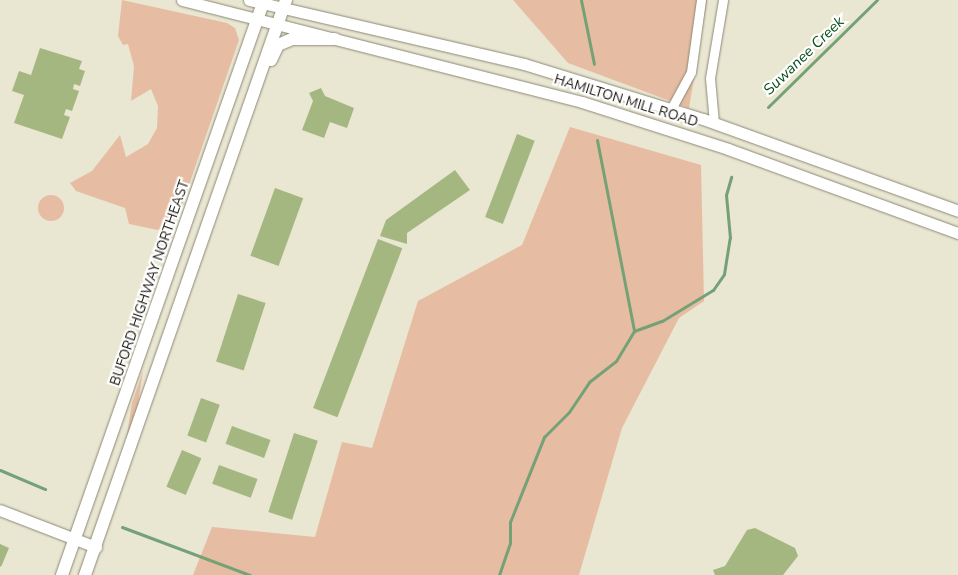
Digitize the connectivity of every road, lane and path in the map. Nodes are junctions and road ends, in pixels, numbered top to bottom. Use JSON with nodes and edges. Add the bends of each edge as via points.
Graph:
{"nodes":[{"id":1,"x":182,"y":0,"type":"edge"},
{"id":2,"x":249,"y":0,"type":"edge"},
{"id":3,"x":701,"y":0,"type":"edge"},
{"id":4,"x":723,"y":0,"type":"edge"},
{"id":5,"x":264,"y":1,"type":"edge"},
{"id":6,"x":285,"y":3,"type":"edge"},
{"id":7,"x":258,"y":17,"type":"junction"},
{"id":8,"x":277,"y":21,"type":"junction"},
{"id":9,"x":335,"y":39,"type":"junction"},
{"id":10,"x":252,"y":96,"type":"junction"},
{"id":11,"x":671,"y":109,"type":"junction"},
{"id":12,"x":714,"y":123,"type":"junction"},
{"id":13,"x":958,"y":211,"type":"edge"},
{"id":14,"x":958,"y":233,"type":"edge"},
{"id":15,"x":0,"y":510,"type":"edge"},
{"id":16,"x":75,"y":539,"type":"junction"},
{"id":17,"x":96,"y":547,"type":"junction"},
{"id":18,"x":62,"y":575,"type":"edge"},
{"id":19,"x":86,"y":575,"type":"edge"}],
"edges":[{"from":1,"to":7,"type":"main road","name":"HAMILTON MILL ROAD"},
{"from":2,"to":5,"type":"main road","name":"HAMILTON MILL ROAD"},
{"from":3,"to":11,"type":"street","via":[[691,72]]},
{"from":4,"to":12,"type":"street","via":[[710,78]]},
{"from":5,"to":6,"type":"main road","name":"HAMILTON MILL ROAD"},
{"from":5,"to":7,"type":"main road","name":"BUFORD HIGHWAY NORTHEAST"},
{"from":6,"to":8,"type":"main road"},
{"from":6,"to":11,"type":"main road","name":"HAMILTON MILL ROAD","via":[[524,64]]},
{"from":7,"to":8,"type":"main road","name":"HAMILTON MILL ROAD"},
{"from":7,"to":16,"type":"main road","name":"BUFORD HIGHWAY NORTHEAST"},
{"from":8,"to":9,"type":"main road","name":"HAMILTON MILL ROAD"},
{"from":8,"to":10,"type":"main road"},
{"from":9,"to":10,"type":"main road","via":[[303,37],[278,45]]},
{"from":9,"to":14,"type":"main road","name":"HAMILTON MILL ROAD","via":[[508,81],[656,125]]},
{"from":10,"to":17,"type":"main road"},
{"from":11,"to":12,"type":"main road","name":"HAMILTON MILL ROAD"},
{"from":12,"to":13,"type":"main road","name":"HAMILTON MILL ROAD"},
{"from":15,"to":16,"type":"main road"},
{"from":16,"to":17,"type":"main road"},
{"from":16,"to":18,"type":"main road","name":"BUFORD HIGHWAY NORTHEAST"},
{"from":17,"to":19,"type":"main road"}]}
